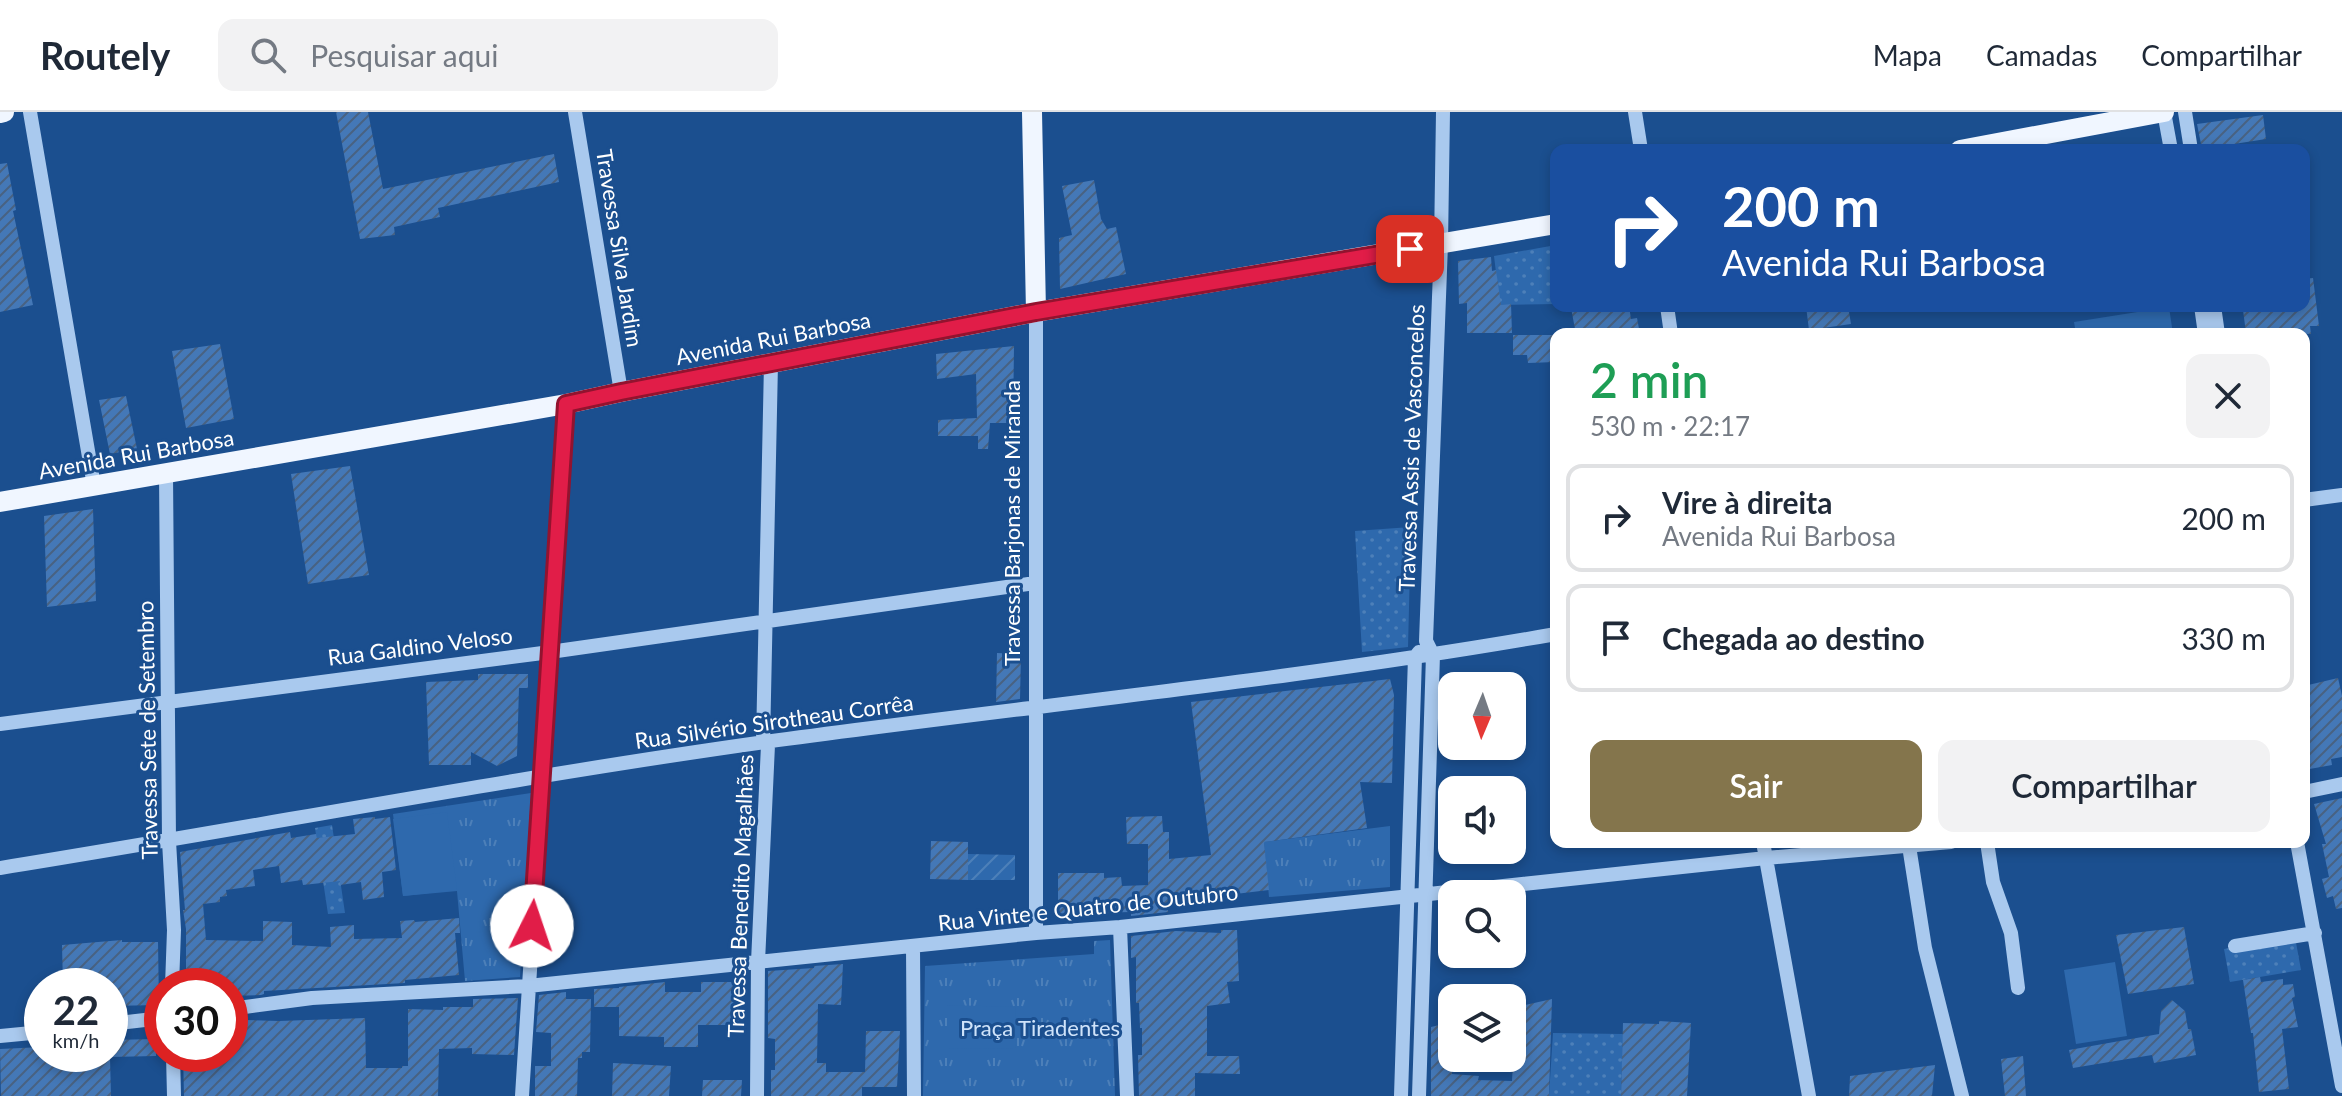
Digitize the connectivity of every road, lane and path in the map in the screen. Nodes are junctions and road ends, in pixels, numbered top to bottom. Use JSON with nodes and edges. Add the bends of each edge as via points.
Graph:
{"nodes":[{"id":1,"x":30,"y":112,"type":"edge"},
{"id":2,"x":575,"y":112,"type":"edge"},
{"id":3,"x":1032,"y":112,"type":"edge"},
{"id":4,"x":1443,"y":112,"type":"edge"},
{"id":5,"x":1635,"y":112,"type":"edge"},
{"id":6,"x":2164,"y":112,"type":"edge"},
{"id":7,"x":2185,"y":112,"type":"edge"},
{"id":8,"x":1640,"y":144,"type":"edge"},
{"id":9,"x":1992,"y":144,"type":"edge"},
{"id":10,"x":2170,"y":144,"type":"edge"},
{"id":11,"x":2190,"y":144,"type":"edge"},
{"id":12,"x":1550,"y":225,"type":"edge"},
{"id":13,"x":1441,"y":244,"type":"junction"},
{"id":14,"x":1036,"y":312,"type":"junction"},
{"id":15,"x":771,"y":363,"type":"junction"},
{"id":16,"x":621,"y":392,"type":"junction"},
{"id":17,"x":566,"y":404,"type":"junction"},
{"id":18,"x":166,"y":473,"type":"junction"},
{"id":19,"x":94,"y":486,"type":"junction"},
{"id":20,"x":2342,"y":495,"type":"edge"},
{"id":21,"x":2310,"y":499,"type":"edge"},
{"id":22,"x":0,"y":502,"type":"edge"},
{"id":23,"x":1035,"y":583,"type":"junction"},
{"id":24,"x":765,"y":622,"type":"junction"},
{"id":25,"x":1550,"y":635,"type":"edge"},
{"id":26,"x":1426,"y":641,"type":"junction"},
{"id":27,"x":550,"y":652,"type":"junction"},
{"id":28,"x":1433,"y":655,"type":"junction"},
{"id":29,"x":1415,"y":657,"type":"junction"},
{"id":30,"x":168,"y":702,"type":"junction"},
{"id":31,"x":1035,"y":708,"type":"junction"},
{"id":32,"x":0,"y":724,"type":"edge"},
{"id":33,"x":763,"y":743,"type":"junction"},
{"id":34,"x":541,"y":777,"type":"junction"},
{"id":35,"x":2342,"y":784,"type":"edge"},
{"id":36,"x":2310,"y":791,"type":"edge"},
{"id":37,"x":169,"y":841,"type":"junction"},
{"id":38,"x":1764,"y":848,"type":"edge"},
{"id":39,"x":1885,"y":848,"type":"edge"},
{"id":40,"x":1909,"y":848,"type":"edge"},
{"id":41,"x":1988,"y":848,"type":"edge"},
{"id":42,"x":2298,"y":848,"type":"edge"},
{"id":43,"x":1766,"y":858,"type":"junction"},
{"id":44,"x":0,"y":868,"type":"edge"},
{"id":45,"x":1424,"y":894,"type":"junction"},
{"id":46,"x":1407,"y":895,"type":"junction"},
{"id":47,"x":1120,"y":927,"type":"junction"},
{"id":48,"x":1036,"y":933,"type":"junction"},
{"id":49,"x":2315,"y":933,"type":"junction"},
{"id":50,"x":2235,"y":946,"type":"dead end"},
{"id":51,"x":913,"y":947,"type":"junction"},
{"id":52,"x":758,"y":962,"type":"junction"},
{"id":53,"x":173,"y":968,"type":"edge"},
{"id":54,"x":528,"y":986,"type":"junction"},
{"id":55,"x":2018,"y":988,"type":"dead end"},
{"id":56,"x":248,"y":1007,"type":"edge"},
{"id":57,"x":24,"y":1034,"type":"edge"},
{"id":58,"x":0,"y":1036,"type":"edge"},
{"id":59,"x":173,"y":1072,"type":"edge"},
{"id":60,"x":2342,"y":1086,"type":"edge"},
{"id":61,"x":174,"y":1096,"type":"edge"},
{"id":62,"x":522,"y":1096,"type":"edge"},
{"id":63,"x":757,"y":1096,"type":"edge"},
{"id":64,"x":914,"y":1096,"type":"edge"},
{"id":65,"x":1127,"y":1096,"type":"edge"},
{"id":66,"x":1401,"y":1096,"type":"edge"},
{"id":67,"x":1419,"y":1096,"type":"edge"},
{"id":68,"x":1809,"y":1096,"type":"edge"},
{"id":69,"x":1962,"y":1096,"type":"edge"}],
"edges":[{"from":1,"to":19,"type":"street"},
{"from":2,"to":16,"type":"street","name":"Travessa Silva Jardim"},
{"from":3,"to":14,"type":"main road","name":"Travessa Barjonas de Miranda"},
{"from":4,"to":13,"type":"street","name":"Travessa Assis de Vasconcelos"},
{"from":5,"to":8,"type":"street"},
{"from":6,"to":9,"type":"main road"},
{"from":6,"to":10,"type":"street"},
{"from":7,"to":11,"type":"street"},
{"from":12,"to":13,"type":"main road","name":"Avenida Rui Barbosa"},
{"from":13,"to":14,"type":"main road","name":"Avenida Rui Barbosa"},
{"from":13,"to":26,"type":"street","name":"Travessa Assis de Vasconcelos"},
{"from":14,"to":15,"type":"main road","name":"Avenida Rui Barbosa"},
{"from":14,"to":23,"type":"street","name":"Travessa Barjonas de Miranda"},
{"from":15,"to":16,"type":"main road","name":"Avenida Rui Barbosa"},
{"from":15,"to":24,"type":"street","name":"Travessa Benedito Magalhães"},
{"from":16,"to":17,"type":"main road","name":"Avenida Rui Barbosa"},
{"from":17,"to":18,"type":"main road","name":"Avenida Rui Barbosa"},
{"from":17,"to":27,"type":"street"},
{"from":18,"to":19,"type":"main road","name":"Avenida Rui Barbosa"},
{"from":18,"to":30,"type":"street","name":"Travessa Sete de Setembro"},
{"from":19,"to":22,"type":"main road","name":"Avenida Rui Barbosa"},
{"from":20,"to":21,"type":"street"},
{"from":23,"to":24,"type":"street","name":"Rua Galdino Veloso"},
{"from":23,"to":31,"type":"street","name":"Travessa Barjonas de Miranda"},
{"from":24,"to":27,"type":"street","name":"Rua Galdino Veloso"},
{"from":24,"to":33,"type":"street","name":"Travessa Benedito Magalhães"},
{"from":25,"to":28,"type":"street","name":"Rua Silvério Sirotheau Corrêa"},
{"from":26,"to":28,"type":"street","name":"Travessa Assis de Vasconcelos"},
{"from":26,"to":29,"type":"street"},
{"from":27,"to":30,"type":"street","name":"Rua Galdino Veloso"},
{"from":27,"to":34,"type":"street"},
{"from":28,"to":29,"type":"street","name":"Rua Silvério Sirotheau Corrêa"},
{"from":28,"to":45,"type":"street","name":"Travessa Assis de Vasconcelos"},
{"from":29,"to":31,"type":"street","name":"Rua Silvério Sirotheau Corrêa"},
{"from":29,"to":46,"type":"street"},
{"from":30,"to":32,"type":"street","name":"Rua Galdino Veloso"},
{"from":30,"to":37,"type":"street","name":"Travessa Sete de Setembro"},
{"from":31,"to":33,"type":"street","name":"Rua Silvério Sirotheau Corrêa"},
{"from":31,"to":48,"type":"street","name":"Travessa Barjonas de Miranda"},
{"from":33,"to":34,"type":"street","name":"Rua Silvério Sirotheau Corrêa"},
{"from":33,"to":52,"type":"street","name":"Travessa Benedito Magalhães","via":[[768,745]]},
{"from":34,"to":37,"type":"street","name":"Rua Silvério Sirotheau Corrêa"},
{"from":34,"to":54,"type":"street"},
{"from":35,"to":36,"type":"street"},
{"from":37,"to":44,"type":"street","name":"Rua Silvério Sirotheau Corrêa"},
{"from":37,"to":53,"type":"street","name":"Travessa Sete de Setembro"},
{"from":38,"to":43,"type":"street"},
{"from":39,"to":43,"type":"street","name":"Rua Vinte e Quatro de Outubro"},
{"from":40,"to":69,"type":"street","via":[[1925,948]]},
{"from":41,"to":55,"type":"street","via":[[2011,933]]},
{"from":42,"to":49,"type":"street"},
{"from":43,"to":45,"type":"street","name":"Rua Vinte e Quatro de Outubro"},
{"from":43,"to":68,"type":"street"},
{"from":45,"to":46,"type":"street","name":"Rua Vinte e Quatro de Outubro"},
{"from":45,"to":67,"type":"street","name":"Travessa Assis de Vasconcelos"},
{"from":46,"to":47,"type":"street","name":"Rua Vinte e Quatro de Outubro"},
{"from":46,"to":66,"type":"street"},
{"from":47,"to":48,"type":"street","name":"Rua Vinte e Quatro de Outubro"},
{"from":47,"to":65,"type":"street"},
{"from":48,"to":51,"type":"street","name":"Rua Vinte e Quatro de Outubro"},
{"from":49,"to":50,"type":"street"},
{"from":49,"to":60,"type":"street"},
{"from":51,"to":52,"type":"street","name":"Rua Vinte e Quatro de Outubro"},
{"from":51,"to":64,"type":"street"},
{"from":52,"to":54,"type":"street","name":"Rua Vinte e Quatro de Outubro"},
{"from":52,"to":63,"type":"street","name":"Travessa Benedito Magalhães"},
{"from":54,"to":56,"type":"street","name":"Rua Vinte e Quatro de Outubro"},
{"from":54,"to":62,"type":"street"},
{"from":57,"to":58,"type":"street"},
{"from":59,"to":61,"type":"street"}]}
